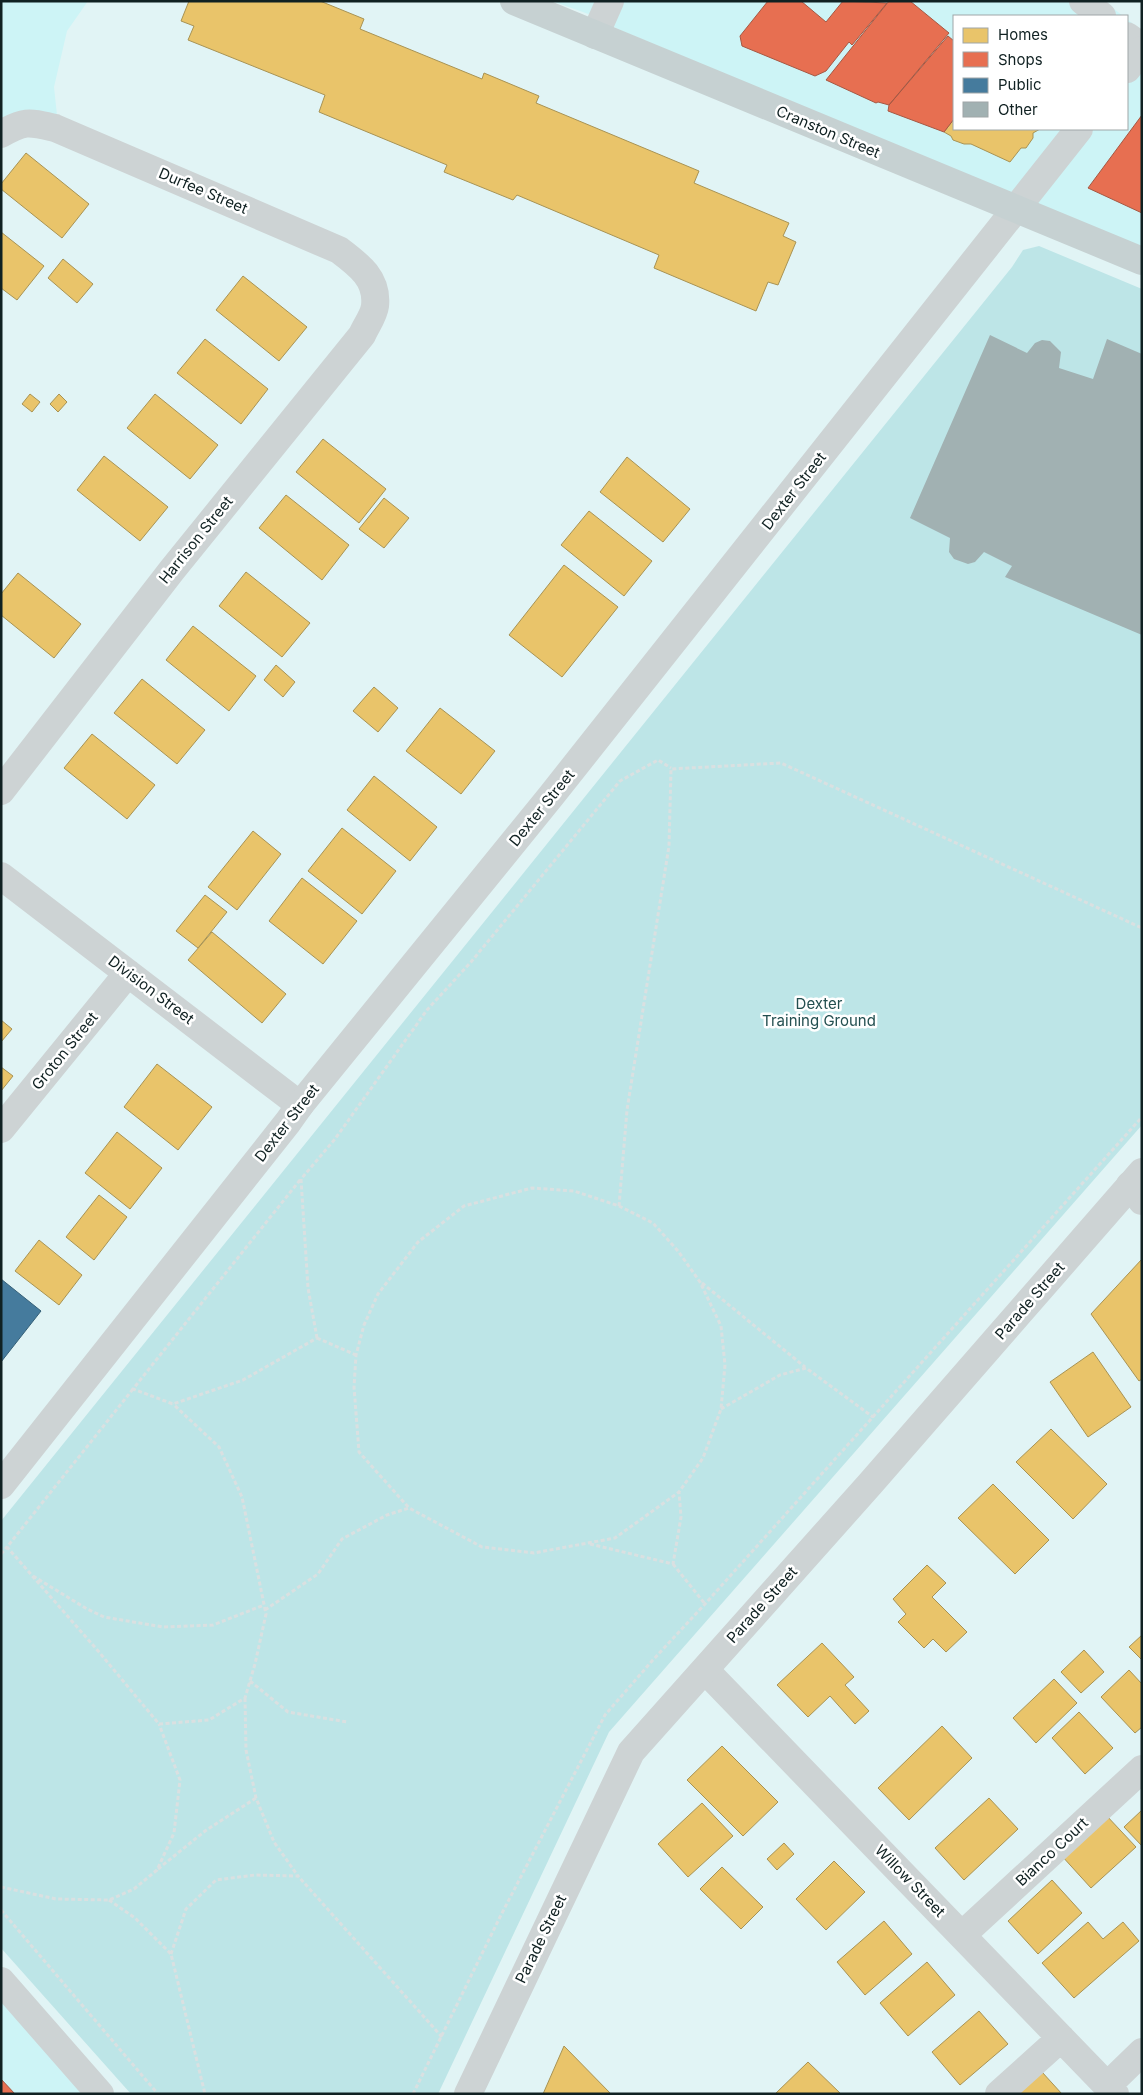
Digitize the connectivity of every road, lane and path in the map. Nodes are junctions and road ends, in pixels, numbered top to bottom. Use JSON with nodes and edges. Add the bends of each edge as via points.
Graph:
{"nodes":[{"id":1,"x":514,"y":1,"type":"edge"},
{"id":2,"x":610,"y":1,"type":"edge"},
{"id":3,"x":1083,"y":1,"type":"edge"},
{"id":4,"x":1101,"y":15,"type":"edge"},
{"id":5,"x":595,"y":35,"type":"junction"},
{"id":6,"x":1128,"y":37,"type":"edge"},
{"id":7,"x":1142,"y":49,"type":"edge"},
{"id":8,"x":1128,"y":68,"type":"edge"},
{"id":9,"x":10,"y":129,"type":"edge"},
{"id":10,"x":1078,"y":130,"type":"edge"},
{"id":11,"x":1015,"y":210,"type":"junction"},
{"id":12,"x":1142,"y":261,"type":"edge"},
{"id":13,"x":374,"y":285,"type":"joint"},
{"id":14,"x":671,"y":769,"type":"junction"},
{"id":15,"x":1,"y":791,"type":"edge"},
{"id":16,"x":1,"y":876,"type":"edge"},
{"id":17,"x":1142,"y":928,"type":"edge"},
{"id":18,"x":128,"y":973,"type":"junction"},
{"id":19,"x":300,"y":1105,"type":"junction"},
{"id":20,"x":1,"y":1129,"type":"edge"},
{"id":21,"x":301,"y":1179,"type":"junction"},
{"id":22,"x":1138,"y":1186,"type":"edge"},
{"id":23,"x":619,"y":1206,"type":"junction"},
{"id":24,"x":700,"y":1282,"type":"junction"},
{"id":25,"x":318,"y":1338,"type":"junction"},
{"id":26,"x":356,"y":1355,"type":"junction"},
{"id":27,"x":806,"y":1368,"type":"junction"},
{"id":28,"x":133,"y":1389,"type":"junction"},
{"id":29,"x":173,"y":1404,"type":"junction"},
{"id":30,"x":721,"y":1409,"type":"junction"},
{"id":31,"x":873,"y":1417,"type":"dead end"},
{"id":32,"x":1,"y":1485,"type":"edge"},
{"id":33,"x":679,"y":1492,"type":"junction"},
{"id":34,"x":409,"y":1508,"type":"junction"},
{"id":35,"x":588,"y":1543,"type":"junction"},
{"id":36,"x":6,"y":1548,"type":"junction"},
{"id":37,"x":1,"y":1554,"type":"edge"},
{"id":38,"x":674,"y":1564,"type":"junction"},
{"id":39,"x":29,"y":1573,"type":"junction"},
{"id":40,"x":264,"y":1604,"type":"junction"},
{"id":41,"x":705,"y":1604,"type":"dead end"},
{"id":42,"x":265,"y":1610,"type":"junction"},
{"id":43,"x":705,"y":1670,"type":"junction"},
{"id":44,"x":250,"y":1681,"type":"junction"},
{"id":45,"x":245,"y":1698,"type":"junction"},
{"id":46,"x":347,"y":1722,"type":"dead end"},
{"id":47,"x":159,"y":1724,"type":"junction"},
{"id":48,"x":1142,"y":1769,"type":"edge"},
{"id":49,"x":256,"y":1798,"type":"junction"},
{"id":50,"x":157,"y":1870,"type":"junction"},
{"id":51,"x":298,"y":1876,"type":"junction"},
{"id":52,"x":1,"y":1887,"type":"edge"},
{"id":53,"x":109,"y":1900,"type":"junction"},
{"id":54,"x":1,"y":1910,"type":"edge"},
{"id":55,"x":962,"y":1935,"type":"junction"},
{"id":56,"x":171,"y":1954,"type":"junction"},
{"id":57,"x":1,"y":1981,"type":"edge"},
{"id":58,"x":442,"y":2037,"type":"dead end"},
{"id":59,"x":1061,"y":2038,"type":"junction"},
{"id":60,"x":1142,"y":2052,"type":"edge"},
{"id":61,"x":1111,"y":2090,"type":"edge"},
{"id":62,"x":100,"y":2094,"type":"edge"},
{"id":63,"x":158,"y":2094,"type":"edge"},
{"id":64,"x":205,"y":2094,"type":"edge"},
{"id":65,"x":468,"y":2094,"type":"edge"},
{"id":66,"x":1000,"y":2094,"type":"edge"}],
"edges":[{"from":1,"to":5,"type":"main road","name":"Cranston Street"},
{"from":2,"to":5,"type":"street"},
{"from":3,"to":4,"type":"street"},
{"from":5,"to":11,"type":"main road","name":"Cranston Street"},
{"from":6,"to":7,"type":"street"},
{"from":7,"to":8,"type":"street"},
{"from":9,"to":13,"type":"street","name":"Durfee Street","via":[[36,124],[56,128],[300,232],[339,250],[361,266]]},
{"from":10,"to":11,"type":"street","name":"Dexter Street"},
{"from":11,"to":12,"type":"main road","name":"Cranston Street"},
{"from":11,"to":19,"type":"street","name":"Dexter Street","via":[[551,796]]},
{"from":13,"to":15,"type":"street","name":"Harrison Street","via":[[375,308],[362,335],[172,570]]},
{"from":14,"to":17,"type":"path","via":[[782,763]]},
{"from":14,"to":21,"type":"path","via":[[658,760],[620,781],[471,962],[427,1010],[335,1139]]},
{"from":14,"to":23,"type":"path","via":[[669,846],[627,1110]]},
{"from":16,"to":18,"type":"street","name":"Division Street"},
{"from":18,"to":19,"type":"street","name":"Division Street"},
{"from":18,"to":20,"type":"street","name":"Groton Street"},
{"from":19,"to":32,"type":"street","name":"Dexter Street"},
{"from":21,"to":25,"type":"path","via":[[308,1288]]},
{"from":21,"to":28,"type":"path"},
{"from":22,"to":43,"type":"street","name":"Parade Street"},
{"from":23,"to":24,"type":"path","via":[[653,1223]]},
{"from":23,"to":26,"type":"path","via":[[574,1191],[532,1188],[464,1206],[418,1242],[378,1294],[364,1325]]},
{"from":24,"to":27,"type":"path"},
{"from":24,"to":30,"type":"path","via":[[721,1326],[726,1365]]},
{"from":25,"to":26,"type":"path"},
{"from":25,"to":29,"type":"path","via":[[243,1380]]},
{"from":26,"to":34,"type":"path","via":[[354,1386],[359,1452]]},
{"from":27,"to":30,"type":"path","via":[[780,1375]]},
{"from":27,"to":31,"type":"path"},
{"from":28,"to":29,"type":"path"},
{"from":28,"to":36,"type":"path"},
{"from":29,"to":40,"type":"path","via":[[219,1447],[242,1497]]},
{"from":30,"to":33,"type":"path","via":[[703,1458]]},
{"from":33,"to":35,"type":"path","via":[[615,1538]]},
{"from":33,"to":38,"type":"path","via":[[681,1517]]},
{"from":34,"to":35,"type":"path","via":[[482,1547],[534,1553]]},
{"from":34,"to":42,"type":"path","via":[[387,1515],[342,1539],[318,1574]]},
{"from":35,"to":38,"type":"path"},
{"from":36,"to":37,"type":"path"},
{"from":36,"to":39,"type":"path"},
{"from":38,"to":41,"type":"path"},
{"from":39,"to":40,"type":"path","via":[[104,1617],[163,1627],[213,1625]]},
{"from":39,"to":47,"type":"path"},
{"from":40,"to":42,"type":"path"},
{"from":42,"to":44,"type":"path"},
{"from":43,"to":55,"type":"street","name":"Willow Street"},
{"from":43,"to":65,"type":"street","name":"Parade Street","via":[[631,1752]]},
{"from":44,"to":45,"type":"path"},
{"from":44,"to":46,"type":"path","via":[[288,1712]]},
{"from":45,"to":47,"type":"path","via":[[210,1720]]},
{"from":45,"to":49,"type":"path","via":[[246,1750]]},
{"from":47,"to":50,"type":"path","via":[[180,1780],[174,1833]]},
{"from":48,"to":55,"type":"street","name":"Bianco Court"},
{"from":49,"to":50,"type":"path","via":[[205,1831]]},
{"from":49,"to":51,"type":"path","via":[[274,1842]]},
{"from":50,"to":53,"type":"path","via":[[134,1889]]},
{"from":51,"to":56,"type":"path","via":[[255,1875],[216,1880],[186,1909]]},
{"from":51,"to":58,"type":"path"},
{"from":52,"to":53,"type":"path","via":[[56,1899]]},
{"from":53,"to":56,"type":"path","via":[[134,1918]]},
{"from":54,"to":63,"type":"path"},
{"from":55,"to":59,"type":"street","name":"Willow Street"},
{"from":56,"to":64,"type":"path"},
{"from":57,"to":62,"type":"street"},
{"from":59,"to":61,"type":"street","name":"Willow Street"},
{"from":59,"to":66,"type":"street"},
{"from":60,"to":61,"type":"street"}]}
